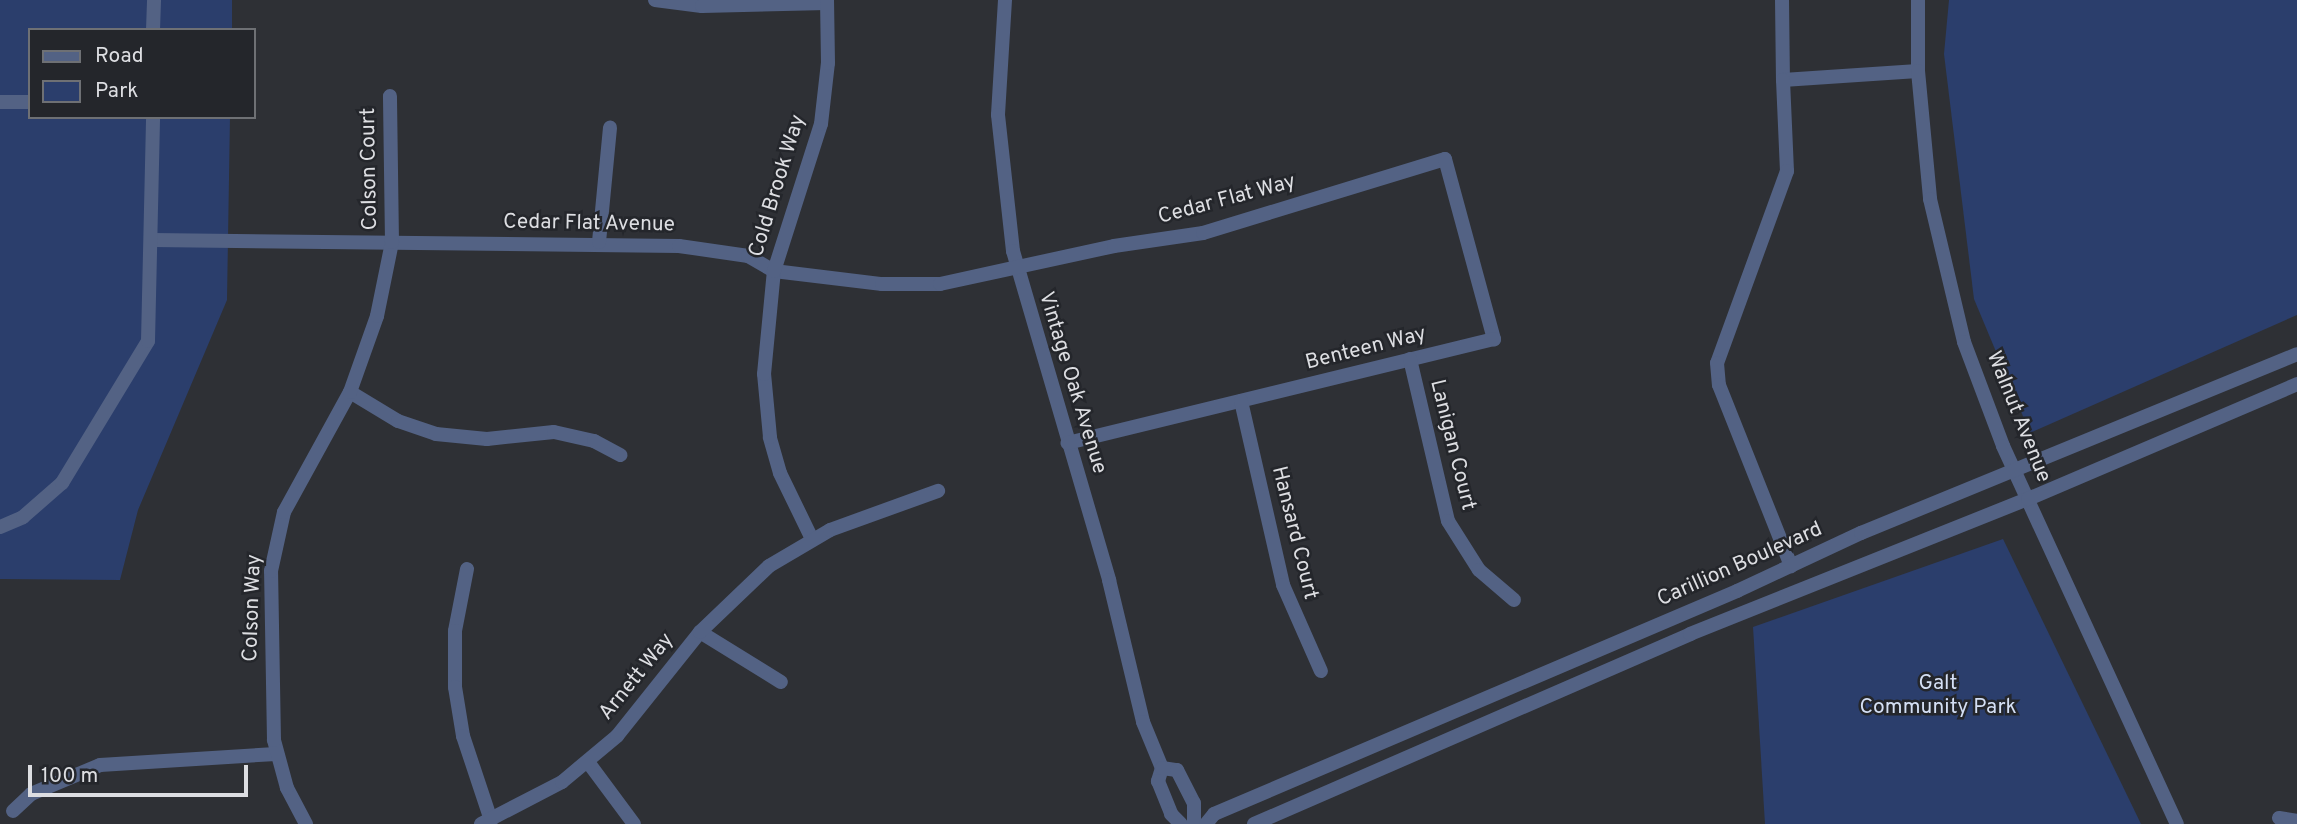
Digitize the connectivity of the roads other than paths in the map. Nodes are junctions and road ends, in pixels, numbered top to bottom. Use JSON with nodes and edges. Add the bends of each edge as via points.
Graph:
{"nodes":[{"id":1,"x":153,"y":0,"type":"edge"},
{"id":2,"x":655,"y":0,"type":"edge"},
{"id":3,"x":1005,"y":0,"type":"edge"},
{"id":4,"x":1782,"y":0,"type":"edge"},
{"id":5,"x":1918,"y":0,"type":"edge"},
{"id":6,"x":827,"y":2,"type":"edge"},
{"id":7,"x":153,"y":28,"type":"edge"},
{"id":8,"x":1917,"y":71,"type":"junction"},
{"id":9,"x":1783,"y":80,"type":"junction"},
{"id":10,"x":390,"y":96,"type":"dead end"},
{"id":11,"x":0,"y":102,"type":"edge"},
{"id":12,"x":28,"y":102,"type":"edge"},
{"id":13,"x":153,"y":119,"type":"edge"},
{"id":14,"x":610,"y":128,"type":"dead end"},
{"id":15,"x":1445,"y":159,"type":"joint"},
{"id":16,"x":153,"y":240,"type":"junction"},
{"id":17,"x":599,"y":242,"type":"junction"},
{"id":18,"x":392,"y":243,"type":"junction"},
{"id":19,"x":1017,"y":270,"type":"junction"},
{"id":20,"x":774,"y":271,"type":"junction"},
{"id":21,"x":2297,"y":354,"type":"edge"},
{"id":22,"x":1410,"y":359,"type":"junction"},
{"id":23,"x":2297,"y":384,"type":"edge"},
{"id":24,"x":351,"y":392,"type":"junction"},
{"id":25,"x":1241,"y":401,"type":"junction"},
{"id":26,"x":1068,"y":443,"type":"junction"},
{"id":27,"x":620,"y":455,"type":"dead end"},
{"id":28,"x":2014,"y":468,"type":"junction"},
{"id":29,"x":938,"y":491,"type":"dead end"},
{"id":30,"x":2028,"y":499,"type":"junction"},
{"id":31,"x":0,"y":527,"type":"edge"},
{"id":32,"x":812,"y":539,"type":"junction"},
{"id":33,"x":1791,"y":566,"type":"junction"},
{"id":34,"x":467,"y":569,"type":"dead end"},
{"id":35,"x":1514,"y":600,"type":"dead end"},
{"id":36,"x":700,"y":632,"type":"junction"},
{"id":37,"x":1321,"y":671,"type":"dead end"},
{"id":38,"x":781,"y":682,"type":"dead end"},
{"id":39,"x":276,"y":754,"type":"junction"},
{"id":40,"x":588,"y":762,"type":"junction"},
{"id":41,"x":1161,"y":768,"type":"junction"},
{"id":42,"x":13,"y":811,"type":"dead end"},
{"id":43,"x":2279,"y":818,"type":"dead end"},
{"id":44,"x":2297,"y":821,"type":"edge"},
{"id":45,"x":486,"y":822,"type":"edge"},
{"id":46,"x":306,"y":824,"type":"edge"},
{"id":47,"x":634,"y":824,"type":"edge"},
{"id":48,"x":1181,"y":824,"type":"edge"},
{"id":49,"x":1194,"y":824,"type":"edge"},
{"id":50,"x":1206,"y":824,"type":"edge"},
{"id":51,"x":1254,"y":824,"type":"edge"},
{"id":52,"x":2177,"y":824,"type":"edge"}],
"edges":[{"from":1,"to":7,"type":"street"},
{"from":2,"to":6,"type":"street","via":[[702,6]]},
{"from":3,"to":19,"type":"street","name":"Vintage Oak Avenue","via":[[998,115],[1005,202]]},
{"from":4,"to":9,"type":"street"},
{"from":5,"to":8,"type":"street","name":"Walnut Avenue"},
{"from":6,"to":20,"type":"street","name":"Cold Brook Way","via":[[828,63],[821,124]]},
{"from":8,"to":9,"type":"street"},
{"from":8,"to":28,"type":"street","name":"Walnut Avenue","via":[[1930,199],[1945,271],[1964,342]]},
{"from":9,"to":33,"type":"street","via":[[1787,171],[1717,363],[1720,384]]},
{"from":10,"to":18,"type":"street","name":"Colson Court"},
{"from":11,"to":12,"type":"street"},
{"from":13,"to":16,"type":"street"},
{"from":14,"to":17,"type":"street"},
{"from":15,"to":19,"type":"street","name":"Cedar Flat Way","via":[[1203,233],[1114,246]]},
{"from":15,"to":22,"type":"street","name":"Benteen Way","via":[[1493,339]]},
{"from":16,"to":18,"type":"street","name":"Cedar Flat Avenue"},
{"from":16,"to":31,"type":"street","via":[[148,341],[135,369],[62,483],[23,517]]},
{"from":17,"to":18,"type":"street","name":"Cedar Flat Avenue"},
{"from":17,"to":20,"type":"street","name":"Cedar Flat Avenue","via":[[748,256]]},
{"from":18,"to":24,"type":"street","name":"Colson Way","via":[[377,316]]},
{"from":19,"to":20,"type":"street","name":"Cedar Flat Avenue","via":[[911,285]]},
{"from":19,"to":26,"type":"street","name":"Vintage Oak Avenue"},
{"from":20,"to":32,"type":"street","name":"Cold Brook Way","via":[[765,348],[766,406],[780,473]]},
{"from":21,"to":28,"type":"street","name":"Carillion Boulevard"},
{"from":22,"to":25,"type":"street","name":"Benteen Way"},
{"from":22,"to":35,"type":"street","name":"Lanigan Court","via":[[1448,521],[1479,570]]},
{"from":23,"to":30,"type":"street","name":"Carillion Boulevard"},
{"from":24,"to":27,"type":"street","via":[[398,421],[436,434],[487,439],[554,432],[594,441]]},
{"from":24,"to":39,"type":"street","name":"Colson Way","via":[[298,481],[275,545],[270,597]]},
{"from":25,"to":26,"type":"street","name":"Benteen Way"},
{"from":25,"to":37,"type":"street","name":"Hansard Court","via":[[1283,586]]},
{"from":26,"to":41,"type":"street","name":"Vintage Oak Avenue","via":[[1109,580],[1143,722]]},
{"from":28,"to":30,"type":"street","name":"Walnut Avenue"},
{"from":28,"to":33,"type":"street","name":"Carillion Boulevard"},
{"from":29,"to":32,"type":"street","name":"Arnett Way"},
{"from":30,"to":51,"type":"street","name":"Carillion Boulevard","via":[[1690,634]]},
{"from":30,"to":52,"type":"street","name":"Walnut Avenue"},
{"from":32,"to":36,"type":"street","name":"Arnett Way","via":[[752,580]]},
{"from":33,"to":50,"type":"street","name":"Carillion Boulevard","via":[[1214,814]]},
{"from":34,"to":45,"type":"street","via":[[455,631],[455,687]]},
{"from":36,"to":38,"type":"street"},
{"from":36,"to":40,"type":"street","name":"Arnett Way","via":[[642,710]]},
{"from":39,"to":42,"type":"street","via":[[100,765],[31,794]]},
{"from":39,"to":46,"type":"street","name":"Colson Way"},
{"from":40,"to":45,"type":"street","name":"Arnett Way","via":[[543,793]]},
{"from":40,"to":47,"type":"street"},
{"from":41,"to":48,"type":"street","name":"Vintage Oak Avenue","via":[[1158,781],[1171,814]]},
{"from":41,"to":49,"type":"street","via":[[1177,771],[1194,803]]},
{"from":43,"to":44,"type":"street"}]}
